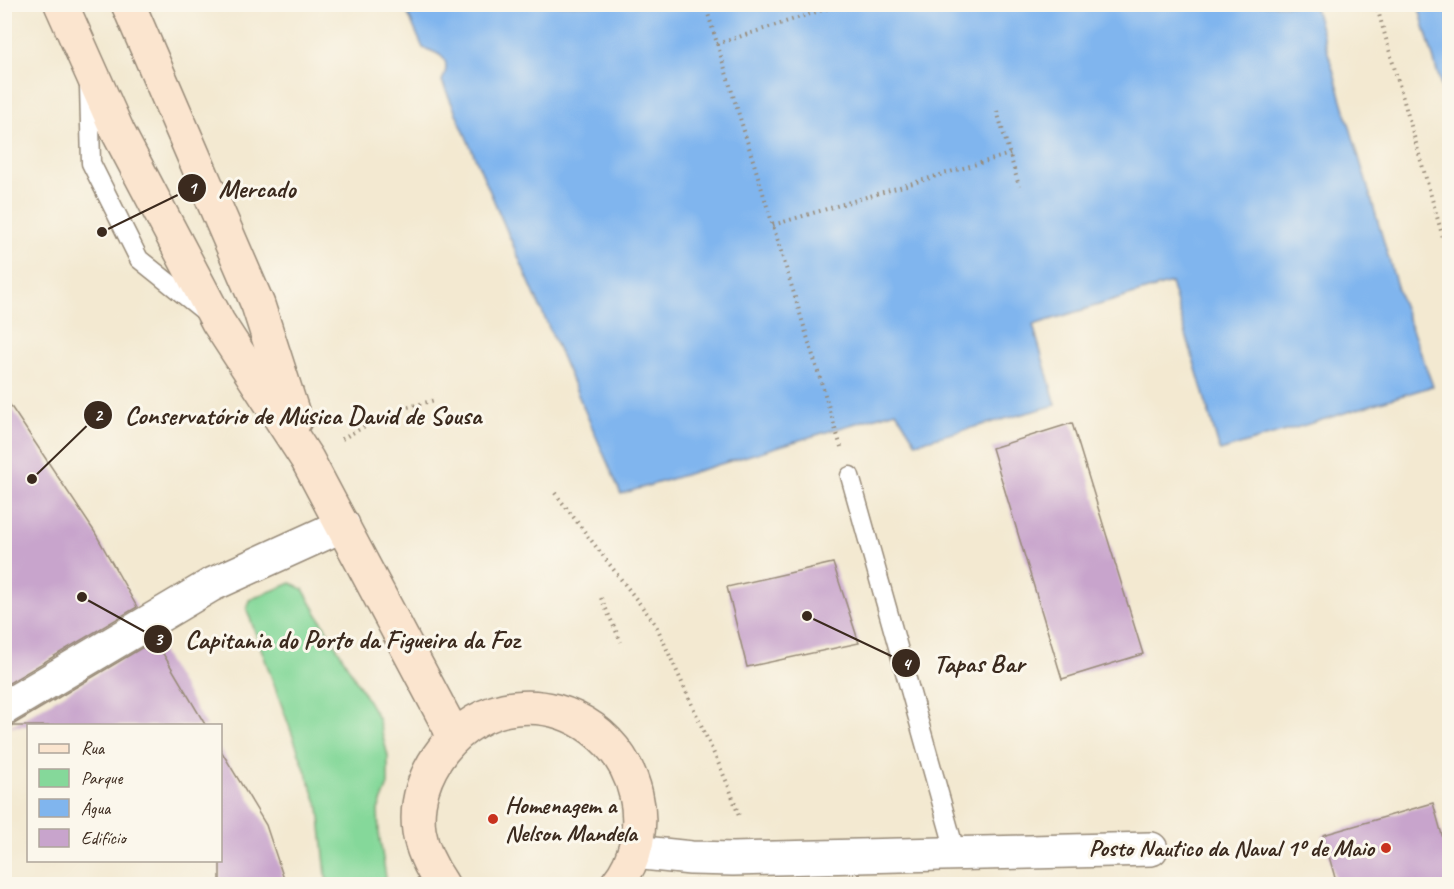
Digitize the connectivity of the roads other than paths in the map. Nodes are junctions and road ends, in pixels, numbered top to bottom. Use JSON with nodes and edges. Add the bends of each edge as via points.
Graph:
{"nodes":[{"id":1,"x":61,"y":4,"type":"edge"},
{"id":2,"x":128,"y":4,"type":"edge"},
{"id":3,"x":307,"y":459,"type":"junction"},
{"id":4,"x":850,"y":476,"type":"road end"},
{"id":5,"x":343,"y":525,"type":"junction"},
{"id":6,"x":4,"y":708,"type":"edge"},
{"id":7,"x":454,"y":736,"type":"junction"},
{"id":8,"x":1151,"y":849,"type":"dead end"},
{"id":9,"x":634,"y":852,"type":"junction"},
{"id":10,"x":956,"y":854,"type":"junction"},
{"id":11,"x":442,"y":885,"type":"edge"},
{"id":12,"x":617,"y":885,"type":"edge"}],
"edges":[{"from":1,"to":3,"type":"main road","via":[[118,132],[218,322]]},
{"from":2,"to":3,"type":"main road","via":[[258,305]]},
{"from":3,"to":5,"type":"main road"},
{"from":4,"to":10,"type":"lane"},
{"from":5,"to":6,"type":"street","via":[[211,585]]},
{"from":5,"to":7,"type":"main road"},
{"from":7,"to":9,"type":"main road","via":[[482,718],[515,708],[553,710],[588,724],[614,747],[632,776],[640,810]]},
{"from":7,"to":11,"type":"main road","via":[[433,763],[420,796],[419,830],[428,863]]},
{"from":8,"to":10,"type":"street"},
{"from":9,"to":10,"type":"street","via":[[691,858]]},
{"from":9,"to":12,"type":"main road"}]}
